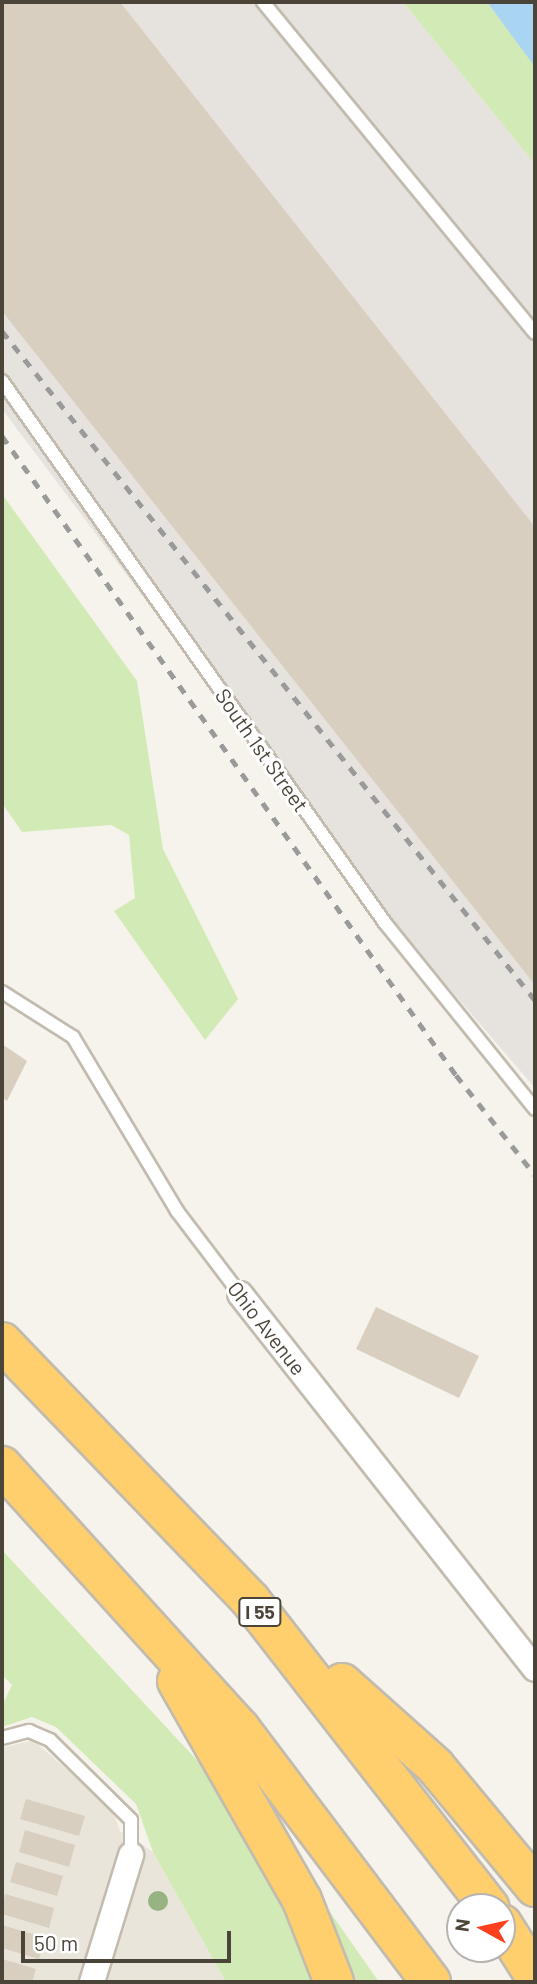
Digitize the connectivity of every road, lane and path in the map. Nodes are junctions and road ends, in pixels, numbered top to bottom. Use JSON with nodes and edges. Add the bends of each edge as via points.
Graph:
{"nodes":[{"id":1,"x":263,"y":2,"type":"edge"},
{"id":2,"x":535,"y":333,"type":"edge"},
{"id":3,"x":2,"y":381,"type":"edge"},
{"id":4,"x":2,"y":992,"type":"edge"},
{"id":5,"x":535,"y":1109,"type":"edge"},
{"id":6,"x":240,"y":1294,"type":"joint"},
{"id":7,"x":2,"y":1342,"type":"edge"},
{"id":8,"x":2,"y":1466,"type":"edge"},
{"id":9,"x":251,"y":1601,"type":"junction"},
{"id":10,"x":133,"y":1603,"type":"junction"},
{"id":11,"x":535,"y":1669,"type":"edge"},
{"id":12,"x":2,"y":1738,"type":"edge"},
{"id":13,"x":131,"y":1856,"type":"joint"},
{"id":14,"x":535,"y":1887,"type":"edge"},
{"id":15,"x":478,"y":1893,"type":"edge"},
{"id":16,"x":516,"y":1946,"type":"edge"},
{"id":17,"x":535,"y":1976,"type":"edge"},
{"id":18,"x":92,"y":1982,"type":"edge"},
{"id":19,"x":334,"y":1982,"type":"edge"},
{"id":20,"x":431,"y":1982,"type":"edge"}],
"edges":[{"from":1,"to":2,"type":"lane"},
{"from":3,"to":5,"type":"lane","name":"South 1st Street","via":[[385,923]]},
{"from":4,"to":6,"type":"lane","name":"Ohio Avenue","via":[[73,1037],[177,1211]]},
{"from":6,"to":11,"type":"street","name":"Ohio Avenue"},
{"from":7,"to":9,"type":"highway","number":"I 55"},
{"from":8,"to":10,"type":"highway"},
{"from":9,"to":14,"type":"highway","via":[[435,1766]]},
{"from":9,"to":15,"type":"highway","number":"I 55"},
{"from":10,"to":19,"type":"highway","via":[[302,1900]]},
{"from":10,"to":20,"type":"highway","via":[[239,1727]]},
{"from":12,"to":13,"type":"lane","via":[[29,1731],[50,1740],[127,1814],[134,1836]]},
{"from":13,"to":18,"type":"street"},
{"from":16,"to":17,"type":"highway"}]}
